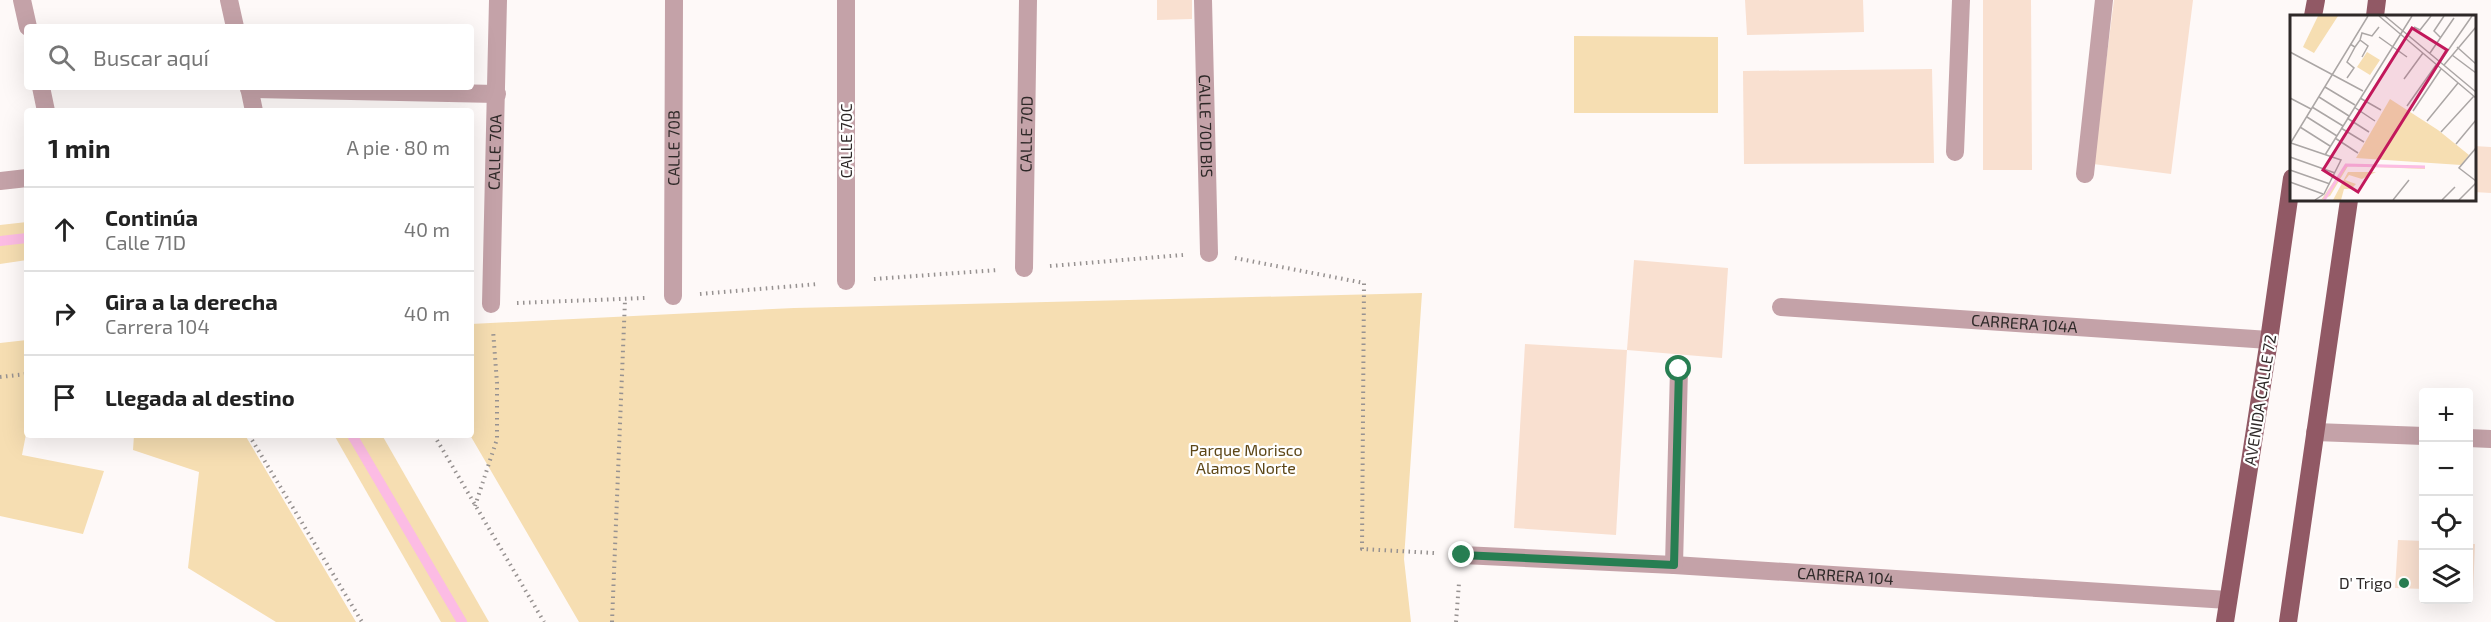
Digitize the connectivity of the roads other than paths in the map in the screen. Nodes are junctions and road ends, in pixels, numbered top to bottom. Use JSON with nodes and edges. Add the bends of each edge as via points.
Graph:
{"nodes":[{"id":1,"x":22,"y":0,"type":"edge"},
{"id":2,"x":229,"y":0,"type":"edge"},
{"id":3,"x":498,"y":0,"type":"edge"},
{"id":4,"x":674,"y":0,"type":"edge"},
{"id":5,"x":846,"y":0,"type":"edge"},
{"id":6,"x":1028,"y":0,"type":"edge"},
{"id":7,"x":1203,"y":0,"type":"edge"},
{"id":8,"x":1960,"y":0,"type":"edge"},
{"id":9,"x":2104,"y":0,"type":"edge"},
{"id":10,"x":2316,"y":0,"type":"edge"},
{"id":11,"x":2377,"y":0,"type":"edge"},
{"id":12,"x":2313,"y":15,"type":"edge"},
{"id":13,"x":2375,"y":15,"type":"edge"},
{"id":14,"x":27,"y":24,"type":"edge"},
{"id":15,"x":234,"y":24,"type":"edge"},
{"id":16,"x":42,"y":90,"type":"edge"},
{"id":17,"x":249,"y":90,"type":"edge"},
{"id":18,"x":332,"y":90,"type":"edge"},
{"id":19,"x":497,"y":94,"type":"junction"},
{"id":20,"x":45,"y":108,"type":"edge"},
{"id":21,"x":253,"y":108,"type":"edge"},
{"id":22,"x":1955,"y":152,"type":"dead end"},
{"id":23,"x":2085,"y":174,"type":"dead end"},
{"id":24,"x":24,"y":178,"type":"edge"},
{"id":25,"x":0,"y":181,"type":"edge"},
{"id":26,"x":2290,"y":193,"type":"edge"},
{"id":27,"x":2349,"y":201,"type":"edge"},
{"id":28,"x":1209,"y":253,"type":"road end"},
{"id":29,"x":1024,"y":268,"type":"road end"},
{"id":30,"x":846,"y":281,"type":"road end"},
{"id":31,"x":673,"y":296,"type":"road end"},
{"id":32,"x":491,"y":304,"type":"road end"},
{"id":33,"x":1781,"y":307,"type":"dead end"},
{"id":34,"x":2270,"y":340,"type":"junction"},
{"id":35,"x":1679,"y":369,"type":"dead end"},
{"id":36,"x":2315,"y":432,"type":"junction"},
{"id":37,"x":2419,"y":436,"type":"edge"},
{"id":38,"x":2473,"y":438,"type":"edge"},
{"id":39,"x":2491,"y":439,"type":"edge"},
{"id":40,"x":1462,"y":555,"type":"road end"},
{"id":41,"x":1674,"y":565,"type":"junction"},
{"id":42,"x":2228,"y":600,"type":"junction"},
{"id":43,"x":2225,"y":622,"type":"edge"},
{"id":44,"x":2288,"y":622,"type":"edge"}],
"edges":[{"from":1,"to":14,"type":"street"},
{"from":2,"to":15,"type":"street"},
{"from":3,"to":19,"type":"street","name":"CALLE 70A"},
{"from":4,"to":31,"type":"street","name":"CALLE 70B"},
{"from":5,"to":30,"type":"street","name":"CALLE 70C"},
{"from":6,"to":29,"type":"street","name":"CALLE 70D"},
{"from":7,"to":28,"type":"street","name":"CALLE 70D BIS"},
{"from":8,"to":22,"type":"street"},
{"from":9,"to":23,"type":"street"},
{"from":10,"to":12,"type":"main road"},
{"from":11,"to":13,"type":"main road"},
{"from":16,"to":20,"type":"street"},
{"from":17,"to":21,"type":"street"},
{"from":18,"to":19,"type":"street"},
{"from":19,"to":32,"type":"street","name":"CALLE 70A"},
{"from":24,"to":25,"type":"street"},
{"from":26,"to":34,"type":"main road","name":"AVENIDA CALLE 72"},
{"from":27,"to":36,"type":"main road"},
{"from":33,"to":34,"type":"street","name":"CARRERA 104A"},
{"from":34,"to":42,"type":"main road","name":"AVENIDA CALLE 72"},
{"from":35,"to":41,"type":"street"},
{"from":36,"to":37,"type":"street"},
{"from":36,"to":44,"type":"main road"},
{"from":38,"to":39,"type":"street"},
{"from":40,"to":41,"type":"street","name":"CARRERA 104"},
{"from":41,"to":42,"type":"street","name":"CARRERA 104"},
{"from":42,"to":43,"type":"main road","name":"AVENIDA CALLE 72"}]}
